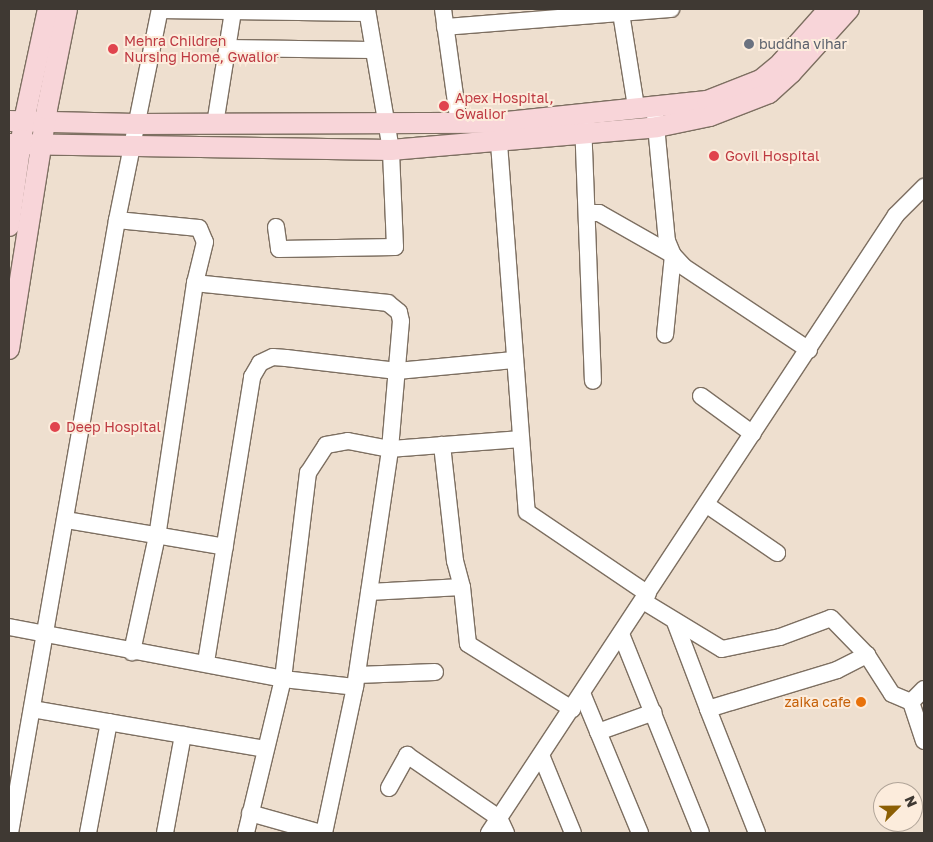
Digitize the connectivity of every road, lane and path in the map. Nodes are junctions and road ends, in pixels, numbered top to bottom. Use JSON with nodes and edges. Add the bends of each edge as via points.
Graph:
{"nodes":[{"id":1,"x":48,"y":9,"type":"edge"},
{"id":2,"x":67,"y":9,"type":"edge"},
{"id":3,"x":160,"y":9,"type":"edge"},
{"id":4,"x":443,"y":9,"type":"edge"},
{"id":5,"x":671,"y":9,"type":"edge"},
{"id":6,"x":829,"y":9,"type":"edge"},
{"id":7,"x":849,"y":9,"type":"edge"},
{"id":8,"x":233,"y":10,"type":"junction"},
{"id":9,"x":367,"y":11,"type":"edge"},
{"id":10,"x":621,"y":13,"type":"junction"},
{"id":11,"x":516,"y":15,"type":"edge"},
{"id":12,"x":445,"y":27,"type":"junction"},
{"id":13,"x":227,"y":48,"type":"junction"},
{"id":14,"x":371,"y":50,"type":"junction"},
{"id":15,"x":644,"y":107,"type":"junction"},
{"id":16,"x":581,"y":112,"type":"junction"},
{"id":17,"x":16,"y":121,"type":"edge"},
{"id":18,"x":46,"y":122,"type":"junction"},
{"id":19,"x":136,"y":124,"type":"junction"},
{"id":20,"x":215,"y":124,"type":"junction"},
{"id":21,"x":387,"y":124,"type":"junction"},
{"id":22,"x":459,"y":124,"type":"junction"},
{"id":23,"x":657,"y":127,"type":"junction"},
{"id":24,"x":498,"y":132,"type":"junction"},
{"id":25,"x":585,"y":135,"type":"junction"},
{"id":26,"x":15,"y":144,"type":"edge"},
{"id":27,"x":42,"y":145,"type":"junction"},
{"id":28,"x":132,"y":146,"type":"junction"},
{"id":29,"x":391,"y":150,"type":"junction"},
{"id":30,"x":924,"y":187,"type":"edge"},
{"id":31,"x":587,"y":213,"type":"junction"},
{"id":32,"x":117,"y":220,"type":"junction"},
{"id":33,"x":9,"y":226,"type":"edge"},
{"id":34,"x":276,"y":227,"type":"dead end"},
{"id":35,"x":673,"y":255,"type":"junction"},
{"id":36,"x":15,"y":278,"type":"edge"},
{"id":37,"x":196,"y":283,"type":"junction"},
{"id":38,"x":665,"y":335,"type":"dead end"},
{"id":39,"x":9,"y":349,"type":"edge"},
{"id":40,"x":809,"y":350,"type":"junction"},
{"id":41,"x":513,"y":360,"type":"junction"},
{"id":42,"x":397,"y":372,"type":"junction"},
{"id":43,"x":593,"y":381,"type":"dead end"},
{"id":44,"x":701,"y":396,"type":"dead end"},
{"id":45,"x":754,"y":434,"type":"junction"},
{"id":46,"x":520,"y":439,"type":"junction"},
{"id":47,"x":442,"y":445,"type":"junction"},
{"id":48,"x":390,"y":449,"type":"junction"},
{"id":49,"x":707,"y":504,"type":"junction"},
{"id":50,"x":66,"y":520,"type":"junction"},
{"id":51,"x":157,"y":536,"type":"junction"},
{"id":52,"x":225,"y":547,"type":"junction"},
{"id":53,"x":777,"y":553,"type":"dead end"},
{"id":54,"x":462,"y":587,"type":"junction"},
{"id":55,"x":369,"y":592,"type":"junction"},
{"id":56,"x":646,"y":597,"type":"junction"},
{"id":57,"x":675,"y":622,"type":"junction"},
{"id":58,"x":9,"y":626,"type":"edge"},
{"id":59,"x":45,"y":634,"type":"junction"},
{"id":60,"x":621,"y":634,"type":"junction"},
{"id":61,"x":132,"y":652,"type":"junction"},
{"id":62,"x":867,"y":656,"type":"junction"},
{"id":63,"x":206,"y":662,"type":"junction"},
{"id":64,"x":435,"y":672,"type":"dead end"},
{"id":65,"x":283,"y":679,"type":"junction"},
{"id":66,"x":356,"y":681,"type":"junction"},
{"id":67,"x":924,"y":689,"type":"edge"},
{"id":68,"x":582,"y":693,"type":"junction"},
{"id":69,"x":911,"y":702,"type":"junction"},
{"id":70,"x":32,"y":709,"type":"junction"},
{"id":71,"x":572,"y":709,"type":"junction"},
{"id":72,"x":708,"y":709,"type":"junction"},
{"id":73,"x":654,"y":712,"type":"junction"},
{"id":74,"x":109,"y":722,"type":"junction"},
{"id":75,"x":598,"y":732,"type":"junction"},
{"id":76,"x":183,"y":735,"type":"junction"},
{"id":77,"x":924,"y":741,"type":"edge"},
{"id":78,"x":265,"y":749,"type":"junction"},
{"id":79,"x":540,"y":756,"type":"junction"},
{"id":80,"x":388,"y":788,"type":"dead end"},
{"id":81,"x":250,"y":813,"type":"junction"},
{"id":82,"x":499,"y":818,"type":"junction"},
{"id":83,"x":10,"y":833,"type":"edge"},
{"id":84,"x":88,"y":833,"type":"edge"},
{"id":85,"x":165,"y":833,"type":"edge"},
{"id":86,"x":246,"y":833,"type":"edge"},
{"id":87,"x":322,"y":833,"type":"edge"},
{"id":88,"x":489,"y":833,"type":"edge"},
{"id":89,"x":506,"y":833,"type":"edge"},
{"id":90,"x":573,"y":833,"type":"edge"},
{"id":91,"x":640,"y":833,"type":"edge"},
{"id":92,"x":701,"y":833,"type":"edge"},
{"id":93,"x":757,"y":833,"type":"edge"}],
"edges":[{"from":1,"to":17,"type":"main road"},
{"from":2,"to":18,"type":"main road"},
{"from":3,"to":8,"type":"street"},
{"from":3,"to":19,"type":"street"},
{"from":4,"to":12,"type":"street"},
{"from":5,"to":10,"type":"street"},
{"from":6,"to":15,"type":"main road","via":[[781,63],[761,80],[707,101]]},
{"from":7,"to":23,"type":"main road","via":[[792,74],[769,92],[731,109]]},
{"from":8,"to":9,"type":"street"},
{"from":8,"to":13,"type":"street"},
{"from":9,"to":14,"type":"street"},
{"from":10,"to":11,"type":"street"},
{"from":10,"to":15,"type":"street"},
{"from":11,"to":12,"type":"street"},
{"from":12,"to":22,"type":"street"},
{"from":13,"to":14,"type":"street"},
{"from":13,"to":20,"type":"street"},
{"from":14,"to":21,"type":"street"},
{"from":15,"to":16,"type":"main road"},
{"from":15,"to":23,"type":"street"},
{"from":16,"to":24,"type":"main road"},
{"from":16,"to":25,"type":"street"},
{"from":17,"to":18,"type":"main road"},
{"from":17,"to":26,"type":"main road"},
{"from":18,"to":19,"type":"main road"},
{"from":18,"to":27,"type":"main road"},
{"from":19,"to":20,"type":"main road"},
{"from":19,"to":28,"type":"street"},
{"from":20,"to":21,"type":"main road"},
{"from":21,"to":22,"type":"main road"},
{"from":21,"to":29,"type":"street"},
{"from":22,"to":24,"type":"main road"},
{"from":23,"to":25,"type":"main road"},
{"from":23,"to":35,"type":"street","via":[[667,241]]},
{"from":24,"to":25,"type":"main road"},
{"from":24,"to":29,"type":"main road"},
{"from":24,"to":41,"type":"street"},
{"from":25,"to":31,"type":"street"},
{"from":26,"to":27,"type":"main road"},
{"from":26,"to":33,"type":"main road"},
{"from":27,"to":28,"type":"main road"},
{"from":27,"to":36,"type":"main road"},
{"from":28,"to":29,"type":"main road"},
{"from":28,"to":32,"type":"street"},
{"from":29,"to":34,"type":"street","via":[[395,247],[279,249]]},
{"from":30,"to":40,"type":"street","via":[[896,215]]},
{"from":31,"to":35,"type":"street","via":[[599,213]]},
{"from":31,"to":43,"type":"street"},
{"from":32,"to":37,"type":"street","via":[[199,228],[205,242]]},
{"from":32,"to":50,"type":"street"},
{"from":35,"to":38,"type":"street"},
{"from":35,"to":40,"type":"street","via":[[684,267]]},
{"from":36,"to":39,"type":"main road"},
{"from":37,"to":42,"type":"street","via":[[388,302],[399,312],[401,321]]},
{"from":37,"to":51,"type":"street"},
{"from":40,"to":45,"type":"street"},
{"from":41,"to":42,"type":"street"},
{"from":41,"to":46,"type":"street"},
{"from":42,"to":48,"type":"street"},
{"from":42,"to":52,"type":"street","via":[[273,357],[260,363],[252,376]]},
{"from":44,"to":45,"type":"street"},
{"from":45,"to":49,"type":"street"},
{"from":46,"to":47,"type":"street"},
{"from":46,"to":56,"type":"street","via":[[527,512]]},
{"from":47,"to":48,"type":"street"},
{"from":47,"to":54,"type":"street","via":[[455,561]]},
{"from":48,"to":55,"type":"street"},
{"from":48,"to":65,"type":"street","via":[[348,441],[326,445],[308,473]]},
{"from":49,"to":53,"type":"street"},
{"from":49,"to":56,"type":"street"},
{"from":50,"to":51,"type":"street"},
{"from":50,"to":59,"type":"street"},
{"from":51,"to":52,"type":"street"},
{"from":51,"to":61,"type":"street"},
{"from":52,"to":63,"type":"street"},
{"from":54,"to":55,"type":"street"},
{"from":54,"to":71,"type":"street","via":[[468,644]]},
{"from":55,"to":66,"type":"street"},
{"from":56,"to":57,"type":"street"},
{"from":56,"to":60,"type":"street"},
{"from":57,"to":62,"type":"street","via":[[722,649],[780,637],[831,618]]},
{"from":57,"to":72,"type":"street"},
{"from":58,"to":59,"type":"street"},
{"from":59,"to":61,"type":"street"},
{"from":59,"to":70,"type":"street"},
{"from":60,"to":68,"type":"street"},
{"from":60,"to":73,"type":"street"},
{"from":61,"to":63,"type":"street"},
{"from":62,"to":69,"type":"street","via":[[892,694]]},
{"from":62,"to":72,"type":"street","via":[[837,670]]},
{"from":63,"to":65,"type":"street"},
{"from":64,"to":66,"type":"street"},
{"from":65,"to":66,"type":"street"},
{"from":65,"to":78,"type":"street"},
{"from":66,"to":87,"type":"street"},
{"from":67,"to":69,"type":"street"},
{"from":68,"to":71,"type":"street"},
{"from":68,"to":75,"type":"street"},
{"from":69,"to":77,"type":"street"},
{"from":70,"to":74,"type":"street"},
{"from":70,"to":83,"type":"street"},
{"from":71,"to":79,"type":"street"},
{"from":72,"to":93,"type":"street"},
{"from":73,"to":75,"type":"street"},
{"from":73,"to":92,"type":"street"},
{"from":74,"to":76,"type":"street"},
{"from":74,"to":84,"type":"street"},
{"from":75,"to":91,"type":"street"},
{"from":76,"to":78,"type":"street"},
{"from":76,"to":85,"type":"street"},
{"from":78,"to":81,"type":"street"},
{"from":79,"to":82,"type":"street"},
{"from":79,"to":90,"type":"street"},
{"from":80,"to":82,"type":"street","via":[[406,755]]},
{"from":81,"to":86,"type":"street"},
{"from":81,"to":87,"type":"street"},
{"from":82,"to":88,"type":"street"},
{"from":82,"to":89,"type":"street"}]}
